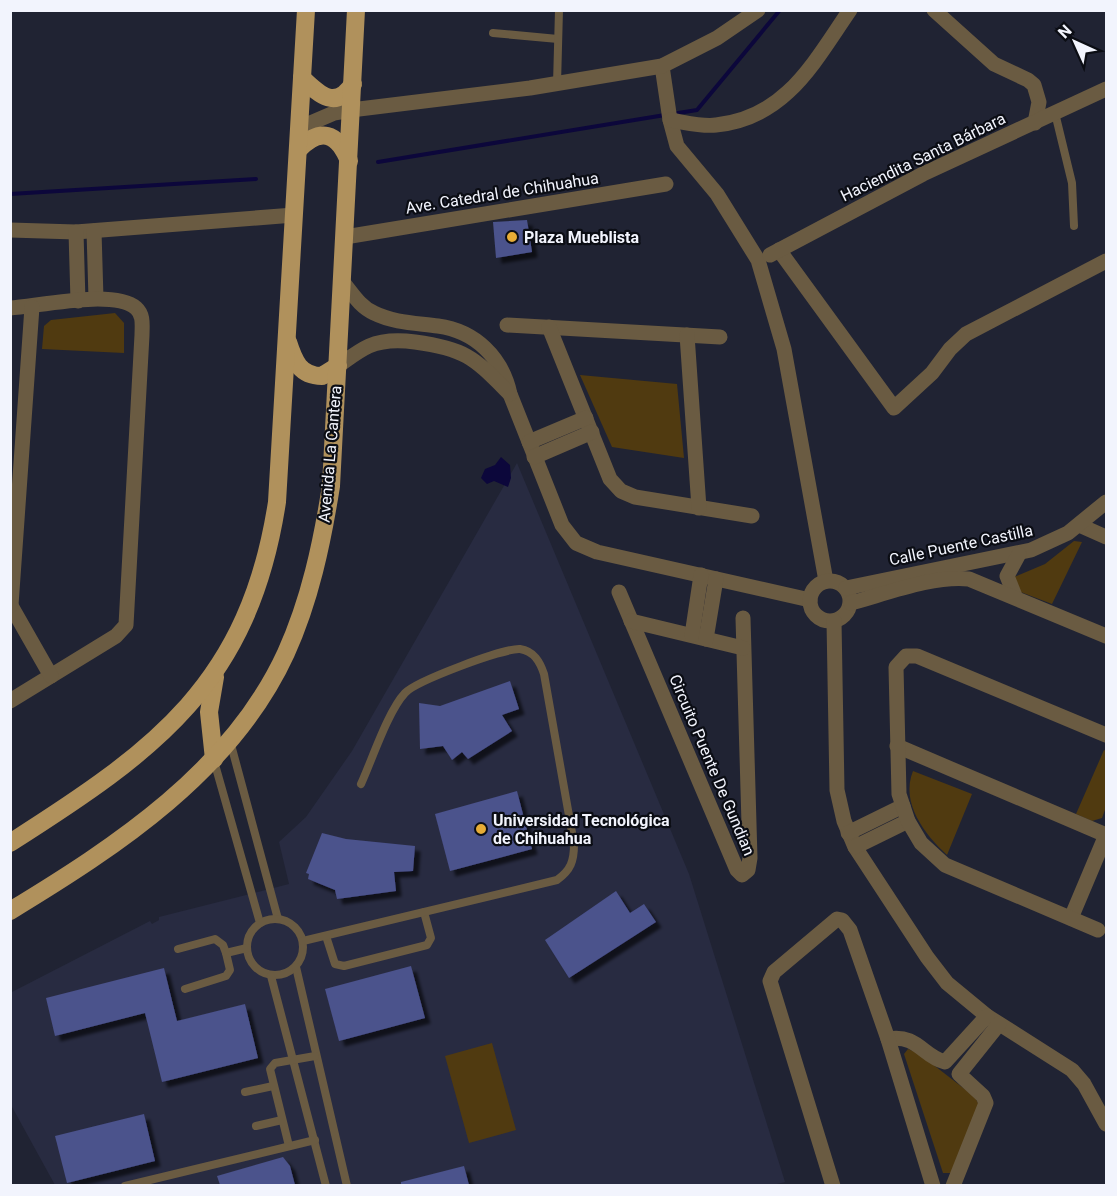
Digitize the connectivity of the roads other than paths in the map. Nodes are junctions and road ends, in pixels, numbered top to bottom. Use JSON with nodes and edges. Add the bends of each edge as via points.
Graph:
{"nodes":[{"id":1,"x":306,"y":10,"type":"edge"},
{"id":2,"x":356,"y":10,"type":"edge"},
{"id":3,"x":559,"y":10,"type":"edge"},
{"id":4,"x":758,"y":10,"type":"edge"},
{"id":5,"x":849,"y":10,"type":"edge"},
{"id":6,"x":934,"y":10,"type":"edge"},
{"id":7,"x":493,"y":33,"type":"dead end"},
{"id":8,"x":558,"y":39,"type":"junction"},
{"id":9,"x":662,"y":66,"type":"junction"},
{"id":10,"x":302,"y":78,"type":"junction"},
{"id":11,"x":352,"y":84,"type":"junction"},
{"id":12,"x":556,"y":84,"type":"junction"},
{"id":13,"x":1107,"y":89,"type":"edge"},
{"id":14,"x":351,"y":110,"type":"junction"},
{"id":15,"x":1055,"y":113,"type":"junction"},
{"id":16,"x":670,"y":120,"type":"junction"},
{"id":17,"x":1035,"y":123,"type":"junction"},
{"id":18,"x":299,"y":128,"type":"junction"},
{"id":19,"x":298,"y":150,"type":"junction"},
{"id":20,"x":348,"y":160,"type":"junction"},
{"id":21,"x":666,"y":184,"type":"dead end"},
{"id":22,"x":294,"y":215,"type":"junction"},
{"id":23,"x":1074,"y":226,"type":"dead end"},
{"id":24,"x":10,"y":230,"type":"edge"},
{"id":25,"x":94,"y":231,"type":"junction"},
{"id":26,"x":76,"y":232,"type":"junction"},
{"id":27,"x":345,"y":237,"type":"junction"},
{"id":28,"x":779,"y":250,"type":"junction"},
{"id":29,"x":758,"y":260,"type":"junction"},
{"id":30,"x":1107,"y":261,"type":"edge"},
{"id":31,"x":342,"y":281,"type":"junction"},
{"id":32,"x":96,"y":298,"type":"junction"},
{"id":33,"x":78,"y":301,"type":"junction"},
{"id":34,"x":32,"y":307,"type":"junction"},
{"id":35,"x":10,"y":308,"type":"edge"},
{"id":36,"x":408,"y":322,"type":"junction"},
{"id":37,"x":507,"y":325,"type":"dead end"},
{"id":38,"x":549,"y":327,"type":"junction"},
{"id":39,"x":687,"y":335,"type":"junction"},
{"id":40,"x":720,"y":337,"type":"dead end"},
{"id":41,"x":286,"y":338,"type":"junction"},
{"id":42,"x":406,"y":341,"type":"junction"},
{"id":43,"x":338,"y":366,"type":"junction"},
{"id":44,"x":510,"y":394,"type":"junction"},
{"id":45,"x":17,"y":415,"type":"edge"},
{"id":46,"x":589,"y":425,"type":"junction"},
{"id":47,"x":529,"y":442,"type":"junction"},
{"id":48,"x":534,"y":457,"type":"junction"},
{"id":49,"x":1107,"y":502,"type":"edge"},
{"id":50,"x":699,"y":508,"type":"junction"},
{"id":51,"x":752,"y":516,"type":"dead end"},
{"id":52,"x":1079,"y":525,"type":"junction"},
{"id":53,"x":1107,"y":537,"type":"edge"},
{"id":54,"x":1019,"y":554,"type":"junction"},
{"id":55,"x":701,"y":575,"type":"junction"},
{"id":56,"x":716,"y":579,"type":"junction"},
{"id":57,"x":914,"y":580,"type":"junction"},
{"id":58,"x":826,"y":581,"type":"junction"},
{"id":59,"x":846,"y":588,"type":"junction"},
{"id":60,"x":619,"y":592,"type":"dead end"},
{"id":61,"x":1015,"y":596,"type":"junction"},
{"id":62,"x":810,"y":600,"type":"junction"},
{"id":63,"x":851,"y":603,"type":"junction"},
{"id":64,"x":11,"y":604,"type":"edge"},
{"id":65,"x":742,"y":618,"type":"dead end"},
{"id":66,"x":631,"y":621,"type":"junction"},
{"id":67,"x":834,"y":621,"type":"junction"},
{"id":68,"x":1107,"y":636,"type":"edge"},
{"id":69,"x":699,"y":637,"type":"junction"},
{"id":70,"x":743,"y":648,"type":"junction"},
{"id":71,"x":217,"y":672,"type":"junction"},
{"id":72,"x":51,"y":676,"type":"junction"},
{"id":73,"x":10,"y":701,"type":"edge"},
{"id":74,"x":1107,"y":735,"type":"edge"},
{"id":75,"x":230,"y":741,"type":"junction"},
{"id":76,"x":897,"y":746,"type":"junction"},
{"id":77,"x":214,"y":759,"type":"junction"},
{"id":78,"x":361,"y":784,"type":"dead end"},
{"id":79,"x":903,"y":806,"type":"junction"},
{"id":80,"x":908,"y":821,"type":"junction"},
{"id":81,"x":848,"y":833,"type":"junction"},
{"id":82,"x":1107,"y":835,"type":"edge"},
{"id":83,"x":10,"y":843,"type":"edge"},
{"id":84,"x":855,"y":848,"type":"junction"},
{"id":85,"x":10,"y":911,"type":"edge"},
{"id":86,"x":424,"y":912,"type":"junction"},
{"id":87,"x":1071,"y":918,"type":"junction"},
{"id":88,"x":278,"y":919,"type":"junction"},
{"id":89,"x":260,"y":923,"type":"junction"},
{"id":90,"x":1098,"y":930,"type":"dead end"},
{"id":91,"x":326,"y":936,"type":"junction"},
{"id":92,"x":303,"y":941,"type":"junction"},
{"id":93,"x":247,"y":948,"type":"junction"},
{"id":94,"x":178,"y":949,"type":"dead end"},
{"id":95,"x":226,"y":953,"type":"junction"},
{"id":96,"x":296,"y":967,"type":"junction"},
{"id":97,"x":271,"y":976,"type":"junction"},
{"id":98,"x":185,"y":989,"type":"dead end"},
{"id":99,"x":993,"y":1020,"type":"junction"},
{"id":100,"x":888,"y":1039,"type":"junction"},
{"id":101,"x":315,"y":1056,"type":"junction"},
{"id":102,"x":295,"y":1060,"type":"junction"},
{"id":103,"x":273,"y":1086,"type":"junction"},
{"id":104,"x":245,"y":1092,"type":"dead end"},
{"id":105,"x":282,"y":1120,"type":"junction"},
{"id":106,"x":1107,"y":1124,"type":"edge"},
{"id":107,"x":256,"y":1126,"type":"dead end"},
{"id":108,"x":315,"y":1140,"type":"junction"},
{"id":109,"x":289,"y":1146,"type":"junction"},
{"id":110,"x":125,"y":1185,"type":"edge"},
{"id":111,"x":326,"y":1185,"type":"edge"},
{"id":112,"x":347,"y":1185,"type":"edge"},
{"id":113,"x":833,"y":1185,"type":"edge"},
{"id":114,"x":933,"y":1185,"type":"edge"},
{"id":115,"x":953,"y":1185,"type":"edge"}],
"edges":[{"from":1,"to":10,"type":"main road"},
{"from":2,"to":11,"type":"main road","name":"Avenida La Cantera"},
{"from":3,"to":8,"type":"lane"},
{"from":4,"to":9,"type":"street","via":[[717,38]]},
{"from":5,"to":16,"type":"street","via":[[794,89],[765,110],[715,126]]},
{"from":6,"to":17,"type":"street","via":[[994,64],[1034,85],[1039,102]]},
{"from":7,"to":8,"type":"lane"},
{"from":8,"to":12,"type":"lane"},
{"from":9,"to":12,"type":"street"},
{"from":9,"to":16,"type":"street"},
{"from":10,"to":11,"type":"main road","via":[[327,98],[346,94]]},
{"from":10,"to":18,"type":"main road"},
{"from":11,"to":14,"type":"main road","name":"Avenida La Cantera"},
{"from":12,"to":14,"type":"street"},
{"from":13,"to":15,"type":"street","name":"Haciendita Santa Bárbara"},
{"from":14,"to":18,"type":"street"},
{"from":14,"to":20,"type":"main road","name":"Avenida La Cantera"},
{"from":15,"to":17,"type":"street","name":"Haciendita Santa Bárbara"},
{"from":15,"to":23,"type":"lane","via":[[1072,183]]},
{"from":16,"to":29,"type":"street","via":[[677,146],[717,194]]},
{"from":17,"to":28,"type":"street","name":"Haciendita Santa Bárbara","via":[[922,174]]},
{"from":18,"to":19,"type":"main road"},
{"from":19,"to":20,"type":"main road","via":[[307,140],[326,135],[343,147]]},
{"from":19,"to":22,"type":"main road"},
{"from":20,"to":27,"type":"main road","name":"Avenida La Cantera"},
{"from":21,"to":27,"type":"street","name":"Ave. Catedral de Chihuahua"},
{"from":22,"to":25,"type":"street"},
{"from":22,"to":41,"type":"main road"},
{"from":24,"to":26,"type":"street"},
{"from":25,"to":26,"type":"street"},
{"from":25,"to":32,"type":"street"},
{"from":26,"to":33,"type":"street"},
{"from":27,"to":31,"type":"main road","name":"Avenida La Cantera"},
{"from":28,"to":29,"type":"street","name":"Haciendita Santa Bárbara"},
{"from":28,"to":30,"type":"street","via":[[894,408],[966,334]]},
{"from":29,"to":58,"type":"street","via":[[784,349]]},
{"from":31,"to":36,"type":"street","via":[[357,301],[374,313]]},
{"from":31,"to":43,"type":"main road","name":"Avenida La Cantera"},
{"from":32,"to":33,"type":"street"},
{"from":32,"to":72,"type":"street","via":[[127,304],[142,317],[128,612],[126,625],[117,636]]},
{"from":33,"to":34,"type":"street"},
{"from":34,"to":35,"type":"street"},
{"from":34,"to":45,"type":"street"},
{"from":36,"to":42,"type":"street"},
{"from":36,"to":44,"type":"street","via":[[454,330],[479,342],[500,364]]},
{"from":37,"to":38,"type":"street"},
{"from":38,"to":39,"type":"street"},
{"from":38,"to":46,"type":"street"},
{"from":39,"to":40,"type":"street"},
{"from":39,"to":50,"type":"street"},
{"from":41,"to":43,"type":"main road","via":[[296,363],[307,374],[322,376]]},
{"from":41,"to":71,"type":"main road","via":[[271,544],[247,618]]},
{"from":42,"to":43,"type":"street","via":[[368,346]]},
{"from":42,"to":44,"type":"street","via":[[450,346],[462,352]]},
{"from":43,"to":75,"type":"main road","name":"Avenida La Cantera","via":[[331,486],[308,594],[285,654]]},
{"from":44,"to":47,"type":"street"},
{"from":45,"to":64,"type":"street"},
{"from":46,"to":47,"type":"street"},
{"from":46,"to":48,"type":"street"},
{"from":46,"to":50,"type":"street","via":[[610,478],[621,491]]},
{"from":47,"to":48,"type":"street"},
{"from":48,"to":55,"type":"street","via":[[561,525],[576,543],[597,552]]},
{"from":49,"to":52,"type":"street","name":"Calle Puente Castilla"},
{"from":50,"to":51,"type":"street"},
{"from":52,"to":53,"type":"street"},
{"from":52,"to":54,"type":"street","name":"Calle Puente Castilla","via":[[1054,541]]},
{"from":54,"to":57,"type":"street","name":"Calle Puente Castilla"},
{"from":54,"to":61,"type":"street","via":[[1007,576]]},
{"from":55,"to":56,"type":"street"},
{"from":55,"to":69,"type":"street"},
{"from":56,"to":62,"type":"street"},
{"from":56,"to":69,"type":"street"},
{"from":57,"to":59,"type":"street","name":"Calle Puente Castilla"},
{"from":57,"to":61,"type":"street","name":"Calle Puente Castilla","via":[[969,579]]},
{"from":57,"to":63,"type":"street","name":"Calle Puente Castilla"},
{"from":58,"to":59,"type":"street"},
{"from":58,"to":62,"type":"street","via":[[813,590]]},
{"from":59,"to":63,"type":"street"},
{"from":60,"to":66,"type":"street","name":"Circuito Puente De Gundian"},
{"from":61,"to":68,"type":"street"},
{"from":62,"to":67,"type":"street","via":[[819,618]]},
{"from":63,"to":67,"type":"street","via":[[844,617]]},
{"from":64,"to":72,"type":"street"},
{"from":65,"to":70,"type":"street","name":"Circuito Puente De Gundian"},
{"from":66,"to":69,"type":"street"},
{"from":66,"to":70,"type":"street","name":"Circuito Puente De Gundian","via":[[742,875],[748,870],[750,858]]},
{"from":67,"to":81,"type":"street","via":[[836,772]]},
{"from":69,"to":70,"type":"street"},
{"from":71,"to":77,"type":"main road","via":[[209,712]]},
{"from":71,"to":83,"type":"main road","via":[[151,743],[121,769]]},
{"from":72,"to":73,"type":"street"},
{"from":74,"to":76,"type":"street","via":[[912,655],[896,667]]},
{"from":75,"to":77,"type":"main road","name":"Avenida La Cantera"},
{"from":75,"to":88,"type":"lane"},
{"from":76,"to":79,"type":"street"},
{"from":76,"to":82,"type":"street"},
{"from":77,"to":85,"type":"main road","name":"Avenida La Cantera","via":[[121,838]]},
{"from":77,"to":89,"type":"lane"},
{"from":78,"to":86,"type":"lane","via":[[399,701],[415,685],[509,650],[520,649],[536,657],[544,674],[574,844],[571,867],[557,880]]},
{"from":79,"to":80,"type":"street"},
{"from":79,"to":81,"type":"street"},
{"from":80,"to":84,"type":"street"},
{"from":80,"to":87,"type":"street","via":[[929,852],[945,865]]},
{"from":81,"to":84,"type":"street"},
{"from":82,"to":87,"type":"street"},
{"from":84,"to":99,"type":"street","via":[[937,971],[959,995]]},
{"from":86,"to":91,"type":"lane"},
{"from":86,"to":91,"type":"lane","via":[[431,938],[427,945],[344,966],[335,964]]},
{"from":87,"to":90,"type":"street"},
{"from":88,"to":89,"type":"lane"},
{"from":88,"to":92,"type":"lane","via":[[294,926]]},
{"from":89,"to":93,"type":"lane","via":[[248,938]]},
{"from":91,"to":92,"type":"lane"},
{"from":92,"to":96,"type":"lane"},
{"from":93,"to":95,"type":"lane"},
{"from":93,"to":97,"type":"lane","via":[[254,966]]},
{"from":94,"to":95,"type":"lane","via":[[215,939]]},
{"from":95,"to":98,"type":"lane","via":[[230,970],[226,976]]},
{"from":96,"to":97,"type":"lane"},
{"from":96,"to":101,"type":"lane"},
{"from":97,"to":102,"type":"lane"},
{"from":99,"to":100,"type":"street","via":[[945,1062],[904,1038]]},
{"from":99,"to":106,"type":"street","via":[[1072,1070]]},
{"from":99,"to":115,"type":"street","via":[[959,1074],[986,1103]]},
{"from":100,"to":113,"type":"street","via":[[850,930],[842,920],[832,923],[771,976]]},
{"from":100,"to":114,"type":"street"},
{"from":101,"to":102,"type":"lane"},
{"from":101,"to":112,"type":"lane"},
{"from":102,"to":103,"type":"lane","via":[[271,1066]]},
{"from":102,"to":108,"type":"lane"},
{"from":103,"to":104,"type":"lane"},
{"from":103,"to":105,"type":"lane"},
{"from":105,"to":107,"type":"lane"},
{"from":105,"to":109,"type":"lane"},
{"from":108,"to":109,"type":"lane"},
{"from":108,"to":111,"type":"lane"},
{"from":109,"to":110,"type":"lane"}]}
